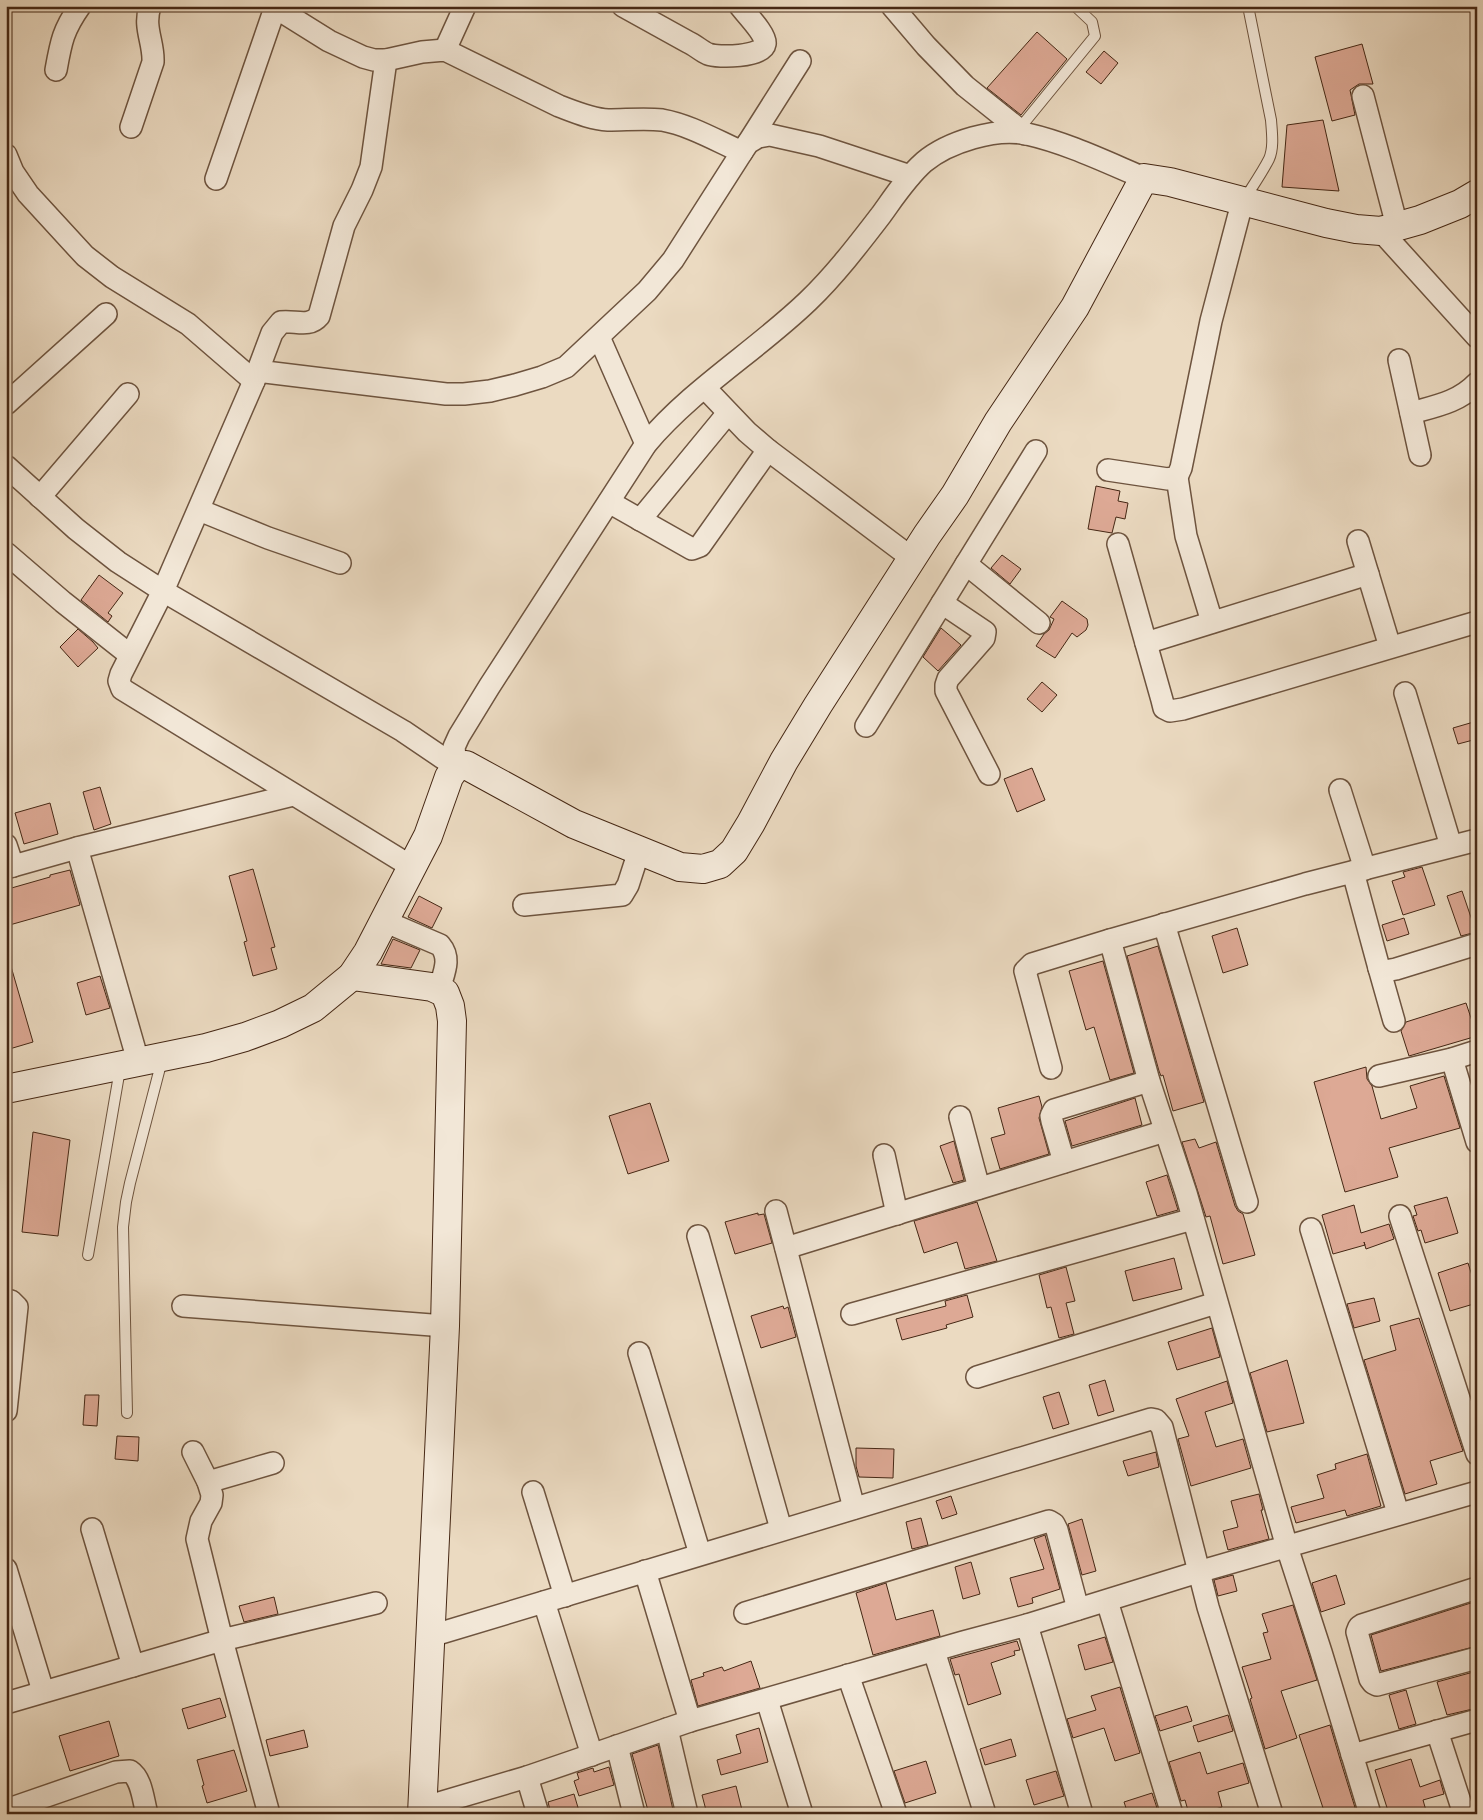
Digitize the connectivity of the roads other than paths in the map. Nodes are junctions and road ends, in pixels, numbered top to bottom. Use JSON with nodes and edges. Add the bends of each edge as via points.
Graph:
{"nodes":[{"id":1,"x":80,"y":6,"type":"edge"},
{"id":2,"x":150,"y":6,"type":"edge"},
{"id":3,"x":465,"y":6,"type":"edge"},
{"id":4,"x":623,"y":6,"type":"edge"},
{"id":5,"x":740,"y":6,"type":"edge"},
{"id":6,"x":892,"y":6,"type":"edge"},
{"id":7,"x":1075,"y":6,"type":"edge"},
{"id":8,"x":1248,"y":6,"type":"edge"},
{"id":9,"x":274,"y":7,"type":"edge"},
{"id":10,"x":445,"y":50,"type":"junction"},
{"id":11,"x":386,"y":60,"type":"junction"},
{"id":12,"x":800,"y":61,"type":"dead end"},
{"id":13,"x":56,"y":70,"type":"dead end"},
{"id":14,"x":1363,"y":96,"type":"dead end"},
{"id":15,"x":131,"y":127,"type":"dead end"},
{"id":16,"x":1022,"y":131,"type":"junction"},
{"id":17,"x":745,"y":148,"type":"junction"},
{"id":18,"x":6,"y":155,"type":"edge"},
{"id":19,"x":910,"y":176,"type":"junction"},
{"id":20,"x":1144,"y":178,"type":"junction"},
{"id":21,"x":216,"y":179,"type":"dead end"},
{"id":22,"x":1477,"y":194,"type":"edge"},
{"id":23,"x":1242,"y":203,"type":"junction"},
{"id":24,"x":1389,"y":229,"type":"junction"},
{"id":25,"x":106,"y":314,"type":"dead end"},
{"id":26,"x":599,"y":337,"type":"junction"},
{"id":27,"x":1477,"y":337,"type":"edge"},
{"id":28,"x":1399,"y":360,"type":"dead end"},
{"id":29,"x":256,"y":376,"type":"junction"},
{"id":30,"x":1477,"y":383,"type":"edge"},
{"id":31,"x":705,"y":388,"type":"junction"},
{"id":32,"x":128,"y":394,"type":"dead end"},
{"id":33,"x":6,"y":404,"type":"edge"},
{"id":34,"x":728,"y":413,"type":"junction"},
{"id":35,"x":1411,"y":413,"type":"junction"},
{"id":36,"x":646,"y":444,"type":"junction"},
{"id":37,"x":768,"y":450,"type":"junction"},
{"id":38,"x":1036,"y":451,"type":"dead end"},
{"id":39,"x":1420,"y":455,"type":"dead end"},
{"id":40,"x":6,"y":466,"type":"edge"},
{"id":41,"x":1108,"y":470,"type":"dead end"},
{"id":42,"x":1177,"y":477,"type":"junction"},
{"id":43,"x":40,"y":497,"type":"junction"},
{"id":44,"x":609,"y":502,"type":"junction"},
{"id":45,"x":199,"y":510,"type":"junction"},
{"id":46,"x":640,"y":520,"type":"junction"},
{"id":47,"x":1358,"y":541,"type":"dead end"},
{"id":48,"x":1118,"y":544,"type":"dead end"},
{"id":49,"x":6,"y":553,"type":"edge"},
{"id":50,"x":913,"y":559,"type":"junction"},
{"id":51,"x":340,"y":563,"type":"dead end"},
{"id":52,"x":966,"y":564,"type":"junction"},
{"id":53,"x":1368,"y":574,"type":"junction"},
{"id":54,"x":163,"y":591,"type":"junction"},
{"id":55,"x":942,"y":603,"type":"junction"},
{"id":56,"x":1212,"y":622,"type":"junction"},
{"id":57,"x":1477,"y":622,"type":"edge"},
{"id":58,"x":1039,"y":623,"type":"dead end"},
{"id":59,"x":1146,"y":643,"type":"junction"},
{"id":60,"x":1390,"y":648,"type":"junction"},
{"id":61,"x":130,"y":655,"type":"junction"},
{"id":62,"x":1405,"y":693,"type":"dead end"},
{"id":63,"x":866,"y":726,"type":"dead end"},
{"id":64,"x":456,"y":766,"type":"junction"},
{"id":65,"x":989,"y":774,"type":"dead end"},
{"id":66,"x":1340,"y":790,"type":"dead end"},
{"id":67,"x":292,"y":795,"type":"junction"},
{"id":68,"x":1477,"y":840,"type":"edge"},
{"id":69,"x":6,"y":845,"type":"edge"},
{"id":70,"x":1451,"y":846,"type":"junction"},
{"id":71,"x":77,"y":848,"type":"junction"},
{"id":72,"x":639,"y":851,"type":"junction"},
{"id":73,"x":10,"y":867,"type":"edge"},
{"id":74,"x":412,"y":867,"type":"junction"},
{"id":75,"x":1359,"y":870,"type":"junction"},
{"id":76,"x":524,"y":905,"type":"dead end"},
{"id":77,"x":384,"y":921,"type":"junction"},
{"id":78,"x":1164,"y":924,"type":"junction"},
{"id":79,"x":1110,"y":940,"type":"junction"},
{"id":80,"x":1477,"y":944,"type":"edge"},
{"id":81,"x":1379,"y":968,"type":"junction"},
{"id":82,"x":352,"y":976,"type":"junction"},
{"id":83,"x":438,"y":990,"type":"junction"},
{"id":84,"x":1394,"y":1021,"type":"dead end"},
{"id":85,"x":1477,"y":1051,"type":"edge"},
{"id":86,"x":1452,"y":1059,"type":"junction"},
{"id":87,"x":141,"y":1061,"type":"junction"},
{"id":88,"x":1051,"y":1068,"type":"dead end"},
{"id":89,"x":1379,"y":1076,"type":"dead end"},
{"id":90,"x":1149,"y":1081,"type":"junction"},
{"id":91,"x":6,"y":1089,"type":"edge"},
{"id":92,"x":960,"y":1117,"type":"dead end"},
{"id":93,"x":1165,"y":1131,"type":"junction"},
{"id":94,"x":1477,"y":1142,"type":"edge"},
{"id":95,"x":884,"y":1155,"type":"dead end"},
{"id":96,"x":1064,"y":1162,"type":"junction"},
{"id":97,"x":980,"y":1188,"type":"junction"},
{"id":98,"x":1247,"y":1202,"type":"dead end"},
{"id":99,"x":776,"y":1210,"type":"dead end"},
{"id":100,"x":897,"y":1214,"type":"junction"},
{"id":101,"x":1400,"y":1216,"type":"dead end"},
{"id":102,"x":1193,"y":1219,"type":"junction"},
{"id":103,"x":1311,"y":1229,"type":"dead end"},
{"id":104,"x":698,"y":1236,"type":"dead end"},
{"id":105,"x":786,"y":1248,"type":"junction"},
{"id":106,"x":88,"y":1255,"type":"dead end"},
{"id":107,"x":6,"y":1300,"type":"edge"},
{"id":108,"x":1216,"y":1303,"type":"junction"},
{"id":109,"x":183,"y":1306,"type":"dead end"},
{"id":110,"x":852,"y":1314,"type":"dead end"},
{"id":111,"x":445,"y":1326,"type":"junction"},
{"id":112,"x":639,"y":1353,"type":"dead end"},
{"id":113,"x":977,"y":1377,"type":"dead end"},
{"id":114,"x":7,"y":1399,"type":"edge"},
{"id":115,"x":127,"y":1413,"type":"dead end"},
{"id":116,"x":193,"y":1452,"type":"dead end"},
{"id":117,"x":1477,"y":1454,"type":"edge"},
{"id":118,"x":273,"y":1464,"type":"dead end"},
{"id":119,"x":208,"y":1482,"type":"junction"},
{"id":120,"x":533,"y":1492,"type":"dead end"},
{"id":121,"x":1477,"y":1492,"type":"edge"},
{"id":122,"x":854,"y":1508,"type":"junction"},
{"id":123,"x":1398,"y":1513,"type":"junction"},
{"id":124,"x":92,"y":1529,"type":"dead end"},
{"id":125,"x":781,"y":1529,"type":"junction"},
{"id":126,"x":1287,"y":1547,"type":"junction"},
{"id":127,"x":700,"y":1554,"type":"junction"},
{"id":128,"x":6,"y":1569,"type":"edge"},
{"id":129,"x":645,"y":1571,"type":"junction"},
{"id":130,"x":1198,"y":1572,"type":"junction"},
{"id":131,"x":1477,"y":1588,"type":"edge"},
{"id":132,"x":565,"y":1596,"type":"junction"},
{"id":133,"x":1107,"y":1601,"type":"junction"},
{"id":134,"x":544,"y":1602,"type":"junction"},
{"id":135,"x":376,"y":1603,"type":"dead end"},
{"id":136,"x":1078,"y":1610,"type":"junction"},
{"id":137,"x":745,"y":1613,"type":"dead end"},
{"id":138,"x":1027,"y":1625,"type":"junction"},
{"id":139,"x":430,"y":1636,"type":"junction"},
{"id":140,"x":222,"y":1640,"type":"junction"},
{"id":141,"x":934,"y":1651,"type":"junction"},
{"id":142,"x":1477,"y":1658,"type":"edge"},
{"id":143,"x":132,"y":1666,"type":"junction"},
{"id":144,"x":848,"y":1676,"type":"junction"},
{"id":145,"x":43,"y":1692,"type":"junction"},
{"id":146,"x":767,"y":1700,"type":"junction"},
{"id":147,"x":6,"y":1703,"type":"edge"},
{"id":148,"x":1477,"y":1720,"type":"edge"},
{"id":149,"x":690,"y":1721,"type":"junction"},
{"id":150,"x":667,"y":1729,"type":"junction"},
{"id":151,"x":1437,"y":1731,"type":"junction"},
{"id":152,"x":617,"y":1746,"type":"junction"},
{"id":153,"x":592,"y":1755,"type":"junction"},
{"id":154,"x":1352,"y":1755,"type":"junction"},
{"id":155,"x":527,"y":1777,"type":"junction"},
{"id":156,"x":32,"y":1808,"type":"edge"},
{"id":157,"x":6,"y":1810,"type":"edge"},
{"id":158,"x":422,"y":1811,"type":"edge"},
{"id":159,"x":147,"y":1814,"type":"edge"},
{"id":160,"x":269,"y":1814,"type":"edge"},
{"id":161,"x":538,"y":1814,"type":"edge"},
{"id":162,"x":634,"y":1814,"type":"edge"},
{"id":163,"x":687,"y":1814,"type":"edge"},
{"id":164,"x":802,"y":1814,"type":"edge"},
{"id":165,"x":896,"y":1814,"type":"edge"},
{"id":166,"x":985,"y":1814,"type":"edge"},
{"id":167,"x":1082,"y":1814,"type":"edge"},
{"id":168,"x":1172,"y":1814,"type":"edge"},
{"id":169,"x":1272,"y":1814,"type":"edge"},
{"id":170,"x":1370,"y":1814,"type":"edge"},
{"id":171,"x":1464,"y":1814,"type":"edge"}],
"edges":[{"from":1,"to":13,"type":"street","via":[[65,28]]},
{"from":2,"to":15,"type":"street","via":[[147,21],[153,62]]},
{"from":3,"to":10,"type":"street"},
{"from":4,"to":5,"type":"street","via":[[708,54],[725,56],[755,52],[766,44],[761,31]]},
{"from":6,"to":16,"type":"street","via":[[965,86]]},
{"from":7,"to":16,"type":"lane","via":[[1092,22],[1096,36]]},
{"from":8,"to":23,"type":"lane","via":[[1272,133],[1269,159]]},
{"from":9,"to":11,"type":"street","via":[[350,51],[374,60]]},
{"from":9,"to":21,"type":"street"},
{"from":10,"to":11,"type":"street"},
{"from":10,"to":17,"type":"street","via":[[559,106],[593,118],[667,122]]},
{"from":11,"to":29,"type":"street","via":[[371,167],[344,226],[319,316],[308,324],[281,322],[272,333]]},
{"from":12,"to":17,"type":"street"},
{"from":14,"to":24,"type":"street"},
{"from":16,"to":19,"type":"street","via":[[981,136],[953,146],[935,154]]},
{"from":16,"to":20,"type":"street"},
{"from":17,"to":19,"type":"street","via":[[758,138],[770,135],[818,146]]},
{"from":17,"to":26,"type":"street","via":[[673,260]]},
{"from":18,"to":29,"type":"street","via":[[28,194],[85,256],[112,277],[188,324]]},
{"from":19,"to":31,"type":"street","via":[[827,282]]},
{"from":20,"to":23,"type":"street","via":[[1170,182]]},
{"from":20,"to":50,"type":"street","via":[[1075,308],[998,422]]},
{"from":22,"to":24,"type":"street","via":[[1428,217]]},
{"from":23,"to":24,"type":"street","via":[[1326,224],[1356,229]]},
{"from":23,"to":42,"type":"street","via":[[1211,321]]},
{"from":24,"to":27,"type":"street"},
{"from":25,"to":33,"type":"street"},
{"from":26,"to":29,"type":"street","via":[[566,367],[490,391],[464,394]]},
{"from":26,"to":36,"type":"street"},
{"from":28,"to":35,"type":"street"},
{"from":29,"to":45,"type":"street"},
{"from":30,"to":35,"type":"street","via":[[1459,398]]},
{"from":31,"to":34,"type":"street"},
{"from":31,"to":36,"type":"street","via":[[663,424]]},
{"from":32,"to":43,"type":"street"},
{"from":34,"to":37,"type":"street"},
{"from":34,"to":46,"type":"street"},
{"from":35,"to":39,"type":"street"},
{"from":36,"to":44,"type":"street"},
{"from":37,"to":46,"type":"street","via":[[700,546],[692,549]]},
{"from":37,"to":50,"type":"street"},
{"from":38,"to":52,"type":"street"},
{"from":40,"to":43,"type":"street"},
{"from":41,"to":42,"type":"street","via":[[1168,479]]},
{"from":42,"to":56,"type":"street","via":[[1186,536]]},
{"from":43,"to":54,"type":"street","via":[[118,562]]},
{"from":44,"to":46,"type":"street"},
{"from":44,"to":64,"type":"street","via":[[459,736],[454,747]]},
{"from":45,"to":51,"type":"street"},
{"from":45,"to":54,"type":"street"},
{"from":47,"to":53,"type":"street"},
{"from":48,"to":59,"type":"street"},
{"from":49,"to":61,"type":"street"},
{"from":50,"to":72,"type":"street","via":[[800,735],[734,851],[720,864],[703,870],[680,867]]},
{"from":52,"to":55,"type":"street"},
{"from":52,"to":58,"type":"street"},
{"from":53,"to":56,"type":"street"},
{"from":53,"to":60,"type":"street"},
{"from":54,"to":61,"type":"street"},
{"from":54,"to":64,"type":"street","via":[[403,731]]},
{"from":55,"to":63,"type":"street"},
{"from":55,"to":65,"type":"street","via":[[985,632],[984,638],[948,679],[946,691]]},
{"from":56,"to":59,"type":"street"},
{"from":57,"to":60,"type":"street"},
{"from":59,"to":60,"type":"street","via":[[1164,708],[1170,711]]},
{"from":61,"to":67,"type":"street","via":[[120,674],[122,689]]},
{"from":62,"to":70,"type":"street"},
{"from":64,"to":72,"type":"street","via":[[466,765],[574,824]]},
{"from":64,"to":74,"type":"street"},
{"from":66,"to":75,"type":"street"},
{"from":67,"to":71,"type":"street"},
{"from":67,"to":74,"type":"street"},
{"from":68,"to":70,"type":"street"},
{"from":69,"to":73,"type":"street"},
{"from":70,"to":75,"type":"street"},
{"from":71,"to":73,"type":"street"},
{"from":71,"to":87,"type":"street"},
{"from":72,"to":76,"type":"street","via":[[622,895]]},
{"from":74,"to":77,"type":"street"},
{"from":75,"to":78,"type":"street"},
{"from":75,"to":81,"type":"street"},
{"from":77,"to":82,"type":"street"},
{"from":77,"to":83,"type":"street","via":[[445,950],[446,962]]},
{"from":78,"to":79,"type":"street"},
{"from":78,"to":98,"type":"street"},
{"from":79,"to":88,"type":"street","via":[[1032,964],[1025,970]]},
{"from":79,"to":90,"type":"street"},
{"from":80,"to":81,"type":"street","via":[[1396,969],[1385,971]]},
{"from":81,"to":84,"type":"street"},
{"from":82,"to":83,"type":"street"},
{"from":82,"to":87,"type":"street","via":[[314,1008],[280,1024],[214,1046]]},
{"from":83,"to":111,"type":"street","via":[[445,993],[452,1021]]},
{"from":85,"to":86,"type":"street"},
{"from":86,"to":89,"type":"street"},
{"from":86,"to":94,"type":"street"},
{"from":87,"to":91,"type":"street"},
{"from":87,"to":106,"type":"lane"},
{"from":87,"to":115,"type":"lane","via":[[124,1228]]},
{"from":90,"to":93,"type":"street"},
{"from":90,"to":96,"type":"street","via":[[1054,1110],[1052,1121]]},
{"from":92,"to":97,"type":"street"},
{"from":93,"to":96,"type":"street"},
{"from":93,"to":102,"type":"street"},
{"from":95,"to":100,"type":"street"},
{"from":96,"to":97,"type":"street"},
{"from":97,"to":100,"type":"street"},
{"from":99,"to":105,"type":"street"},
{"from":100,"to":105,"type":"street"},
{"from":101,"to":117,"type":"street"},
{"from":102,"to":108,"type":"street"},
{"from":102,"to":110,"type":"street"},
{"from":103,"to":123,"type":"street"},
{"from":104,"to":125,"type":"street"},
{"from":105,"to":122,"type":"street"},
{"from":107,"to":114,"type":"street","via":[[17,1307]]},
{"from":108,"to":113,"type":"street"},
{"from":108,"to":126,"type":"street"},
{"from":109,"to":111,"type":"street"},
{"from":111,"to":139,"type":"street"},
{"from":112,"to":127,"type":"street"},
{"from":116,"to":119,"type":"street"},
{"from":118,"to":119,"type":"street"},
{"from":119,"to":140,"type":"street","via":[[212,1503],[201,1521],[197,1539]]},
{"from":120,"to":132,"type":"street"},
{"from":121,"to":123,"type":"street"},
{"from":122,"to":125,"type":"street"},
{"from":122,"to":130,"type":"street","via":[[1151,1419],[1162,1428]]},
{"from":123,"to":126,"type":"street"},
{"from":124,"to":143,"type":"street"},
{"from":125,"to":127,"type":"street"},
{"from":126,"to":130,"type":"street"},
{"from":126,"to":154,"type":"street"},
{"from":127,"to":129,"type":"street"},
{"from":128,"to":145,"type":"street"},
{"from":129,"to":132,"type":"street"},
{"from":129,"to":149,"type":"street"},
{"from":130,"to":133,"type":"street"},
{"from":130,"to":169,"type":"street"},
{"from":131,"to":142,"type":"street","via":[[1362,1625],[1357,1632],[1370,1679],[1377,1685]]},
{"from":132,"to":134,"type":"street"},
{"from":133,"to":136,"type":"street"},
{"from":133,"to":168,"type":"street"},
{"from":134,"to":139,"type":"street"},
{"from":134,"to":153,"type":"street"},
{"from":135,"to":140,"type":"street"},
{"from":136,"to":137,"type":"street","via":[[1057,1530],[1049,1521]]},
{"from":136,"to":138,"type":"street"},
{"from":138,"to":141,"type":"street"},
{"from":138,"to":167,"type":"street"},
{"from":139,"to":158,"type":"street"},
{"from":140,"to":143,"type":"street"},
{"from":140,"to":160,"type":"street"},
{"from":141,"to":144,"type":"street"},
{"from":141,"to":166,"type":"street"},
{"from":143,"to":145,"type":"street"},
{"from":144,"to":146,"type":"street"},
{"from":144,"to":165,"type":"street"},
{"from":145,"to":147,"type":"street"},
{"from":146,"to":149,"type":"street"},
{"from":146,"to":164,"type":"street"},
{"from":148,"to":151,"type":"street"},
{"from":149,"to":150,"type":"street"},
{"from":150,"to":152,"type":"street"},
{"from":150,"to":163,"type":"street"},
{"from":151,"to":154,"type":"street"},
{"from":151,"to":171,"type":"street"},
{"from":152,"to":153,"type":"street"},
{"from":152,"to":162,"type":"street"},
{"from":153,"to":155,"type":"street"},
{"from":154,"to":170,"type":"street"},
{"from":155,"to":158,"type":"street"},
{"from":155,"to":161,"type":"street"},
{"from":156,"to":157,"type":"street"},
{"from":156,"to":159,"type":"street","via":[[116,1772],[130,1771],[135,1774]]}]}
